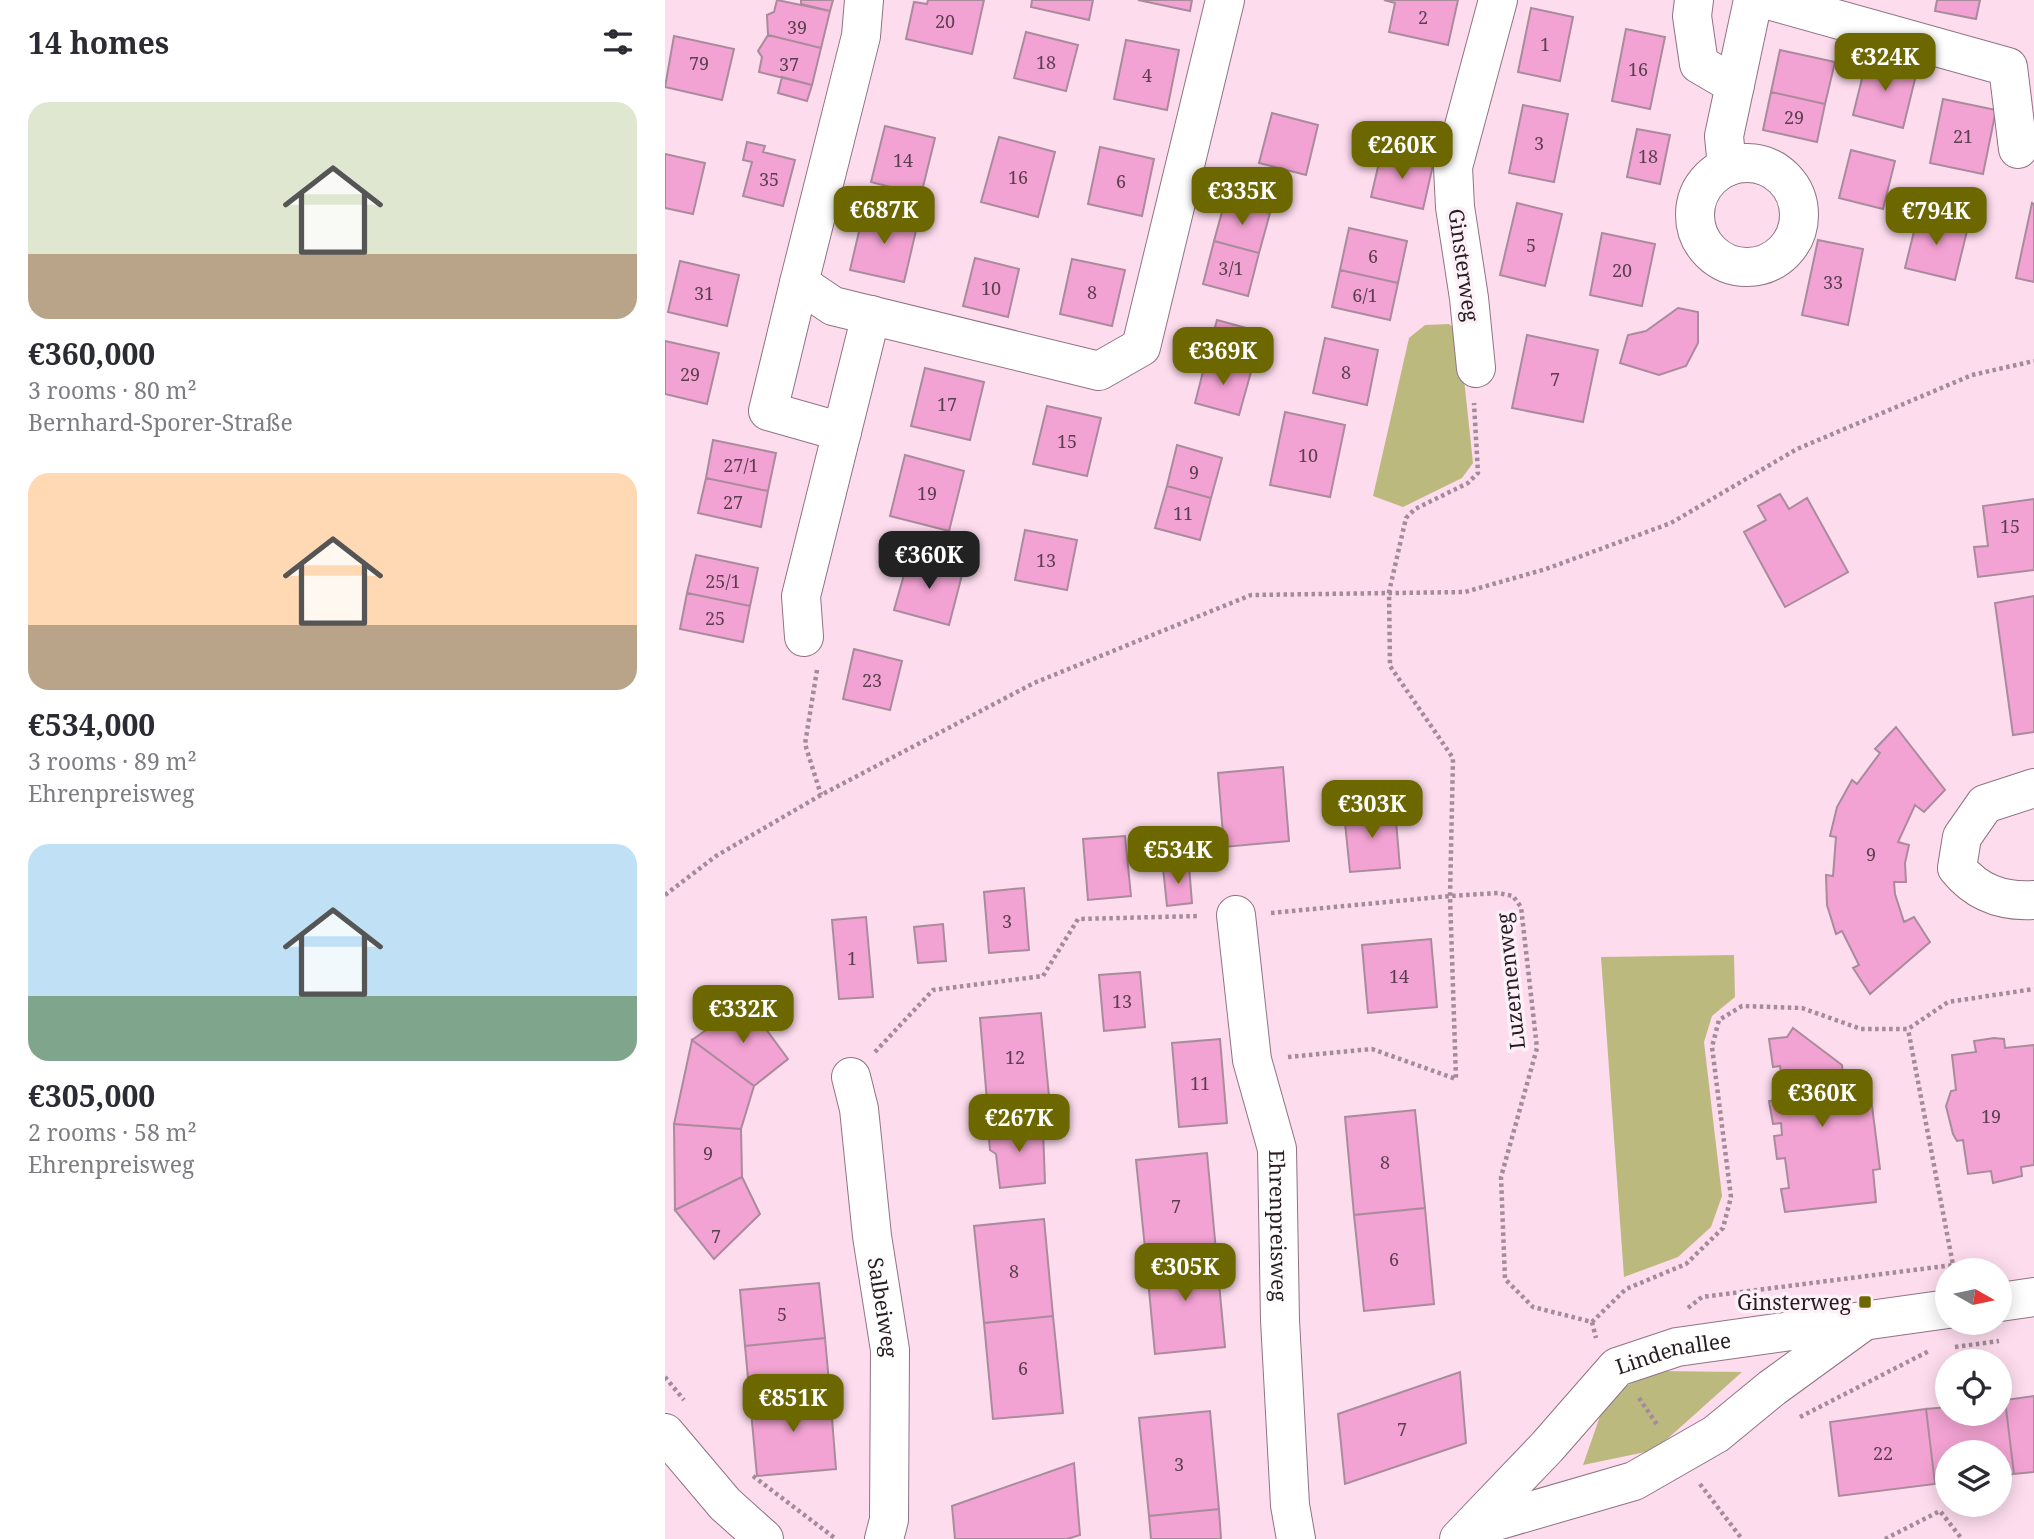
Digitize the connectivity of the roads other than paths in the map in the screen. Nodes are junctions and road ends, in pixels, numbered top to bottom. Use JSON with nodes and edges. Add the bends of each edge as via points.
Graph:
{"nodes":[{"id":1,"x":864,"y":0,"type":"edge"},
{"id":2,"x":1225,"y":0,"type":"edge"},
{"id":3,"x":1498,"y":0,"type":"edge"},
{"id":4,"x":1694,"y":0,"type":"edge"},
{"id":5,"x":1753,"y":0,"type":"edge"},
{"id":6,"x":1768,"y":0,"type":"edge"},
{"id":7,"x":1735,"y":85,"type":"junction"},
{"id":8,"x":2018,"y":149,"type":"dead end"},
{"id":9,"x":1727,"y":167,"type":"dead end"},
{"id":10,"x":800,"y":283,"type":"junction"},
{"id":11,"x":871,"y":315,"type":"junction"},
{"id":12,"x":1476,"y":368,"type":"road end"},
{"id":13,"x":842,"y":432,"type":"junction"},
{"id":14,"x":804,"y":637,"type":"road end"},
{"id":15,"x":2034,"y":788,"type":"edge"},
{"id":16,"x":2034,"y":900,"type":"edge"},
{"id":17,"x":1236,"y":915,"type":"road end"},
{"id":18,"x":851,"y":1077,"type":"road end"},
{"id":19,"x":2034,"y":1297,"type":"edge"},
{"id":20,"x":2013,"y":1300,"type":"edge"},
{"id":21,"x":1935,"y":1311,"type":"edge"},
{"id":22,"x":1865,"y":1321,"type":"junction"},
{"id":23,"x":675,"y":1417,"type":"edge"},
{"id":24,"x":1465,"y":1534,"type":"edge"},
{"id":25,"x":764,"y":1539,"type":"edge"},
{"id":26,"x":884,"y":1539,"type":"edge"},
{"id":27,"x":1296,"y":1539,"type":"edge"}],
"edges":[{"from":1,"to":10,"type":"street","via":[[861,36]]},
{"from":2,"to":11,"type":"street","via":[[1141,347],[1099,371]]},
{"from":3,"to":12,"type":"street","name":"Ginsterweg","via":[[1453,167]]},
{"from":4,"to":7,"type":"street","via":[[1699,64]]},
{"from":5,"to":7,"type":"street"},
{"from":6,"to":8,"type":"street","via":[[2008,67]]},
{"from":7,"to":9,"type":"street","via":[[1724,136]]},
{"from":10,"to":11,"type":"street","via":[[832,306]]},
{"from":10,"to":13,"type":"street","via":[[768,411]]},
{"from":11,"to":13,"type":"street"},
{"from":13,"to":14,"type":"street","via":[[801,596]]},
{"from":15,"to":16,"type":"street","via":[[1985,804],[1962,836],[1957,868],[1971,885],[2008,901]]},
{"from":17,"to":27,"type":"street","name":"Ehrenpreisweg","via":[[1252,1060],[1277,1149],[1280,1320],[1290,1505]]},
{"from":18,"to":26,"type":"street","name":"Salbeiweg","via":[[890,1350],[889,1520]]},
{"from":19,"to":20,"type":"street"},
{"from":21,"to":22,"type":"street","name":"Lindenallee"},
{"from":22,"to":24,"type":"street","name":"Lindenallee","via":[[1716,1434],[1634,1480]]},
{"from":22,"to":24,"type":"street","name":"Lindenallee","via":[[1677,1347],[1617,1367]]},
{"from":23,"to":25,"type":"street","via":[[725,1504]]}]}
